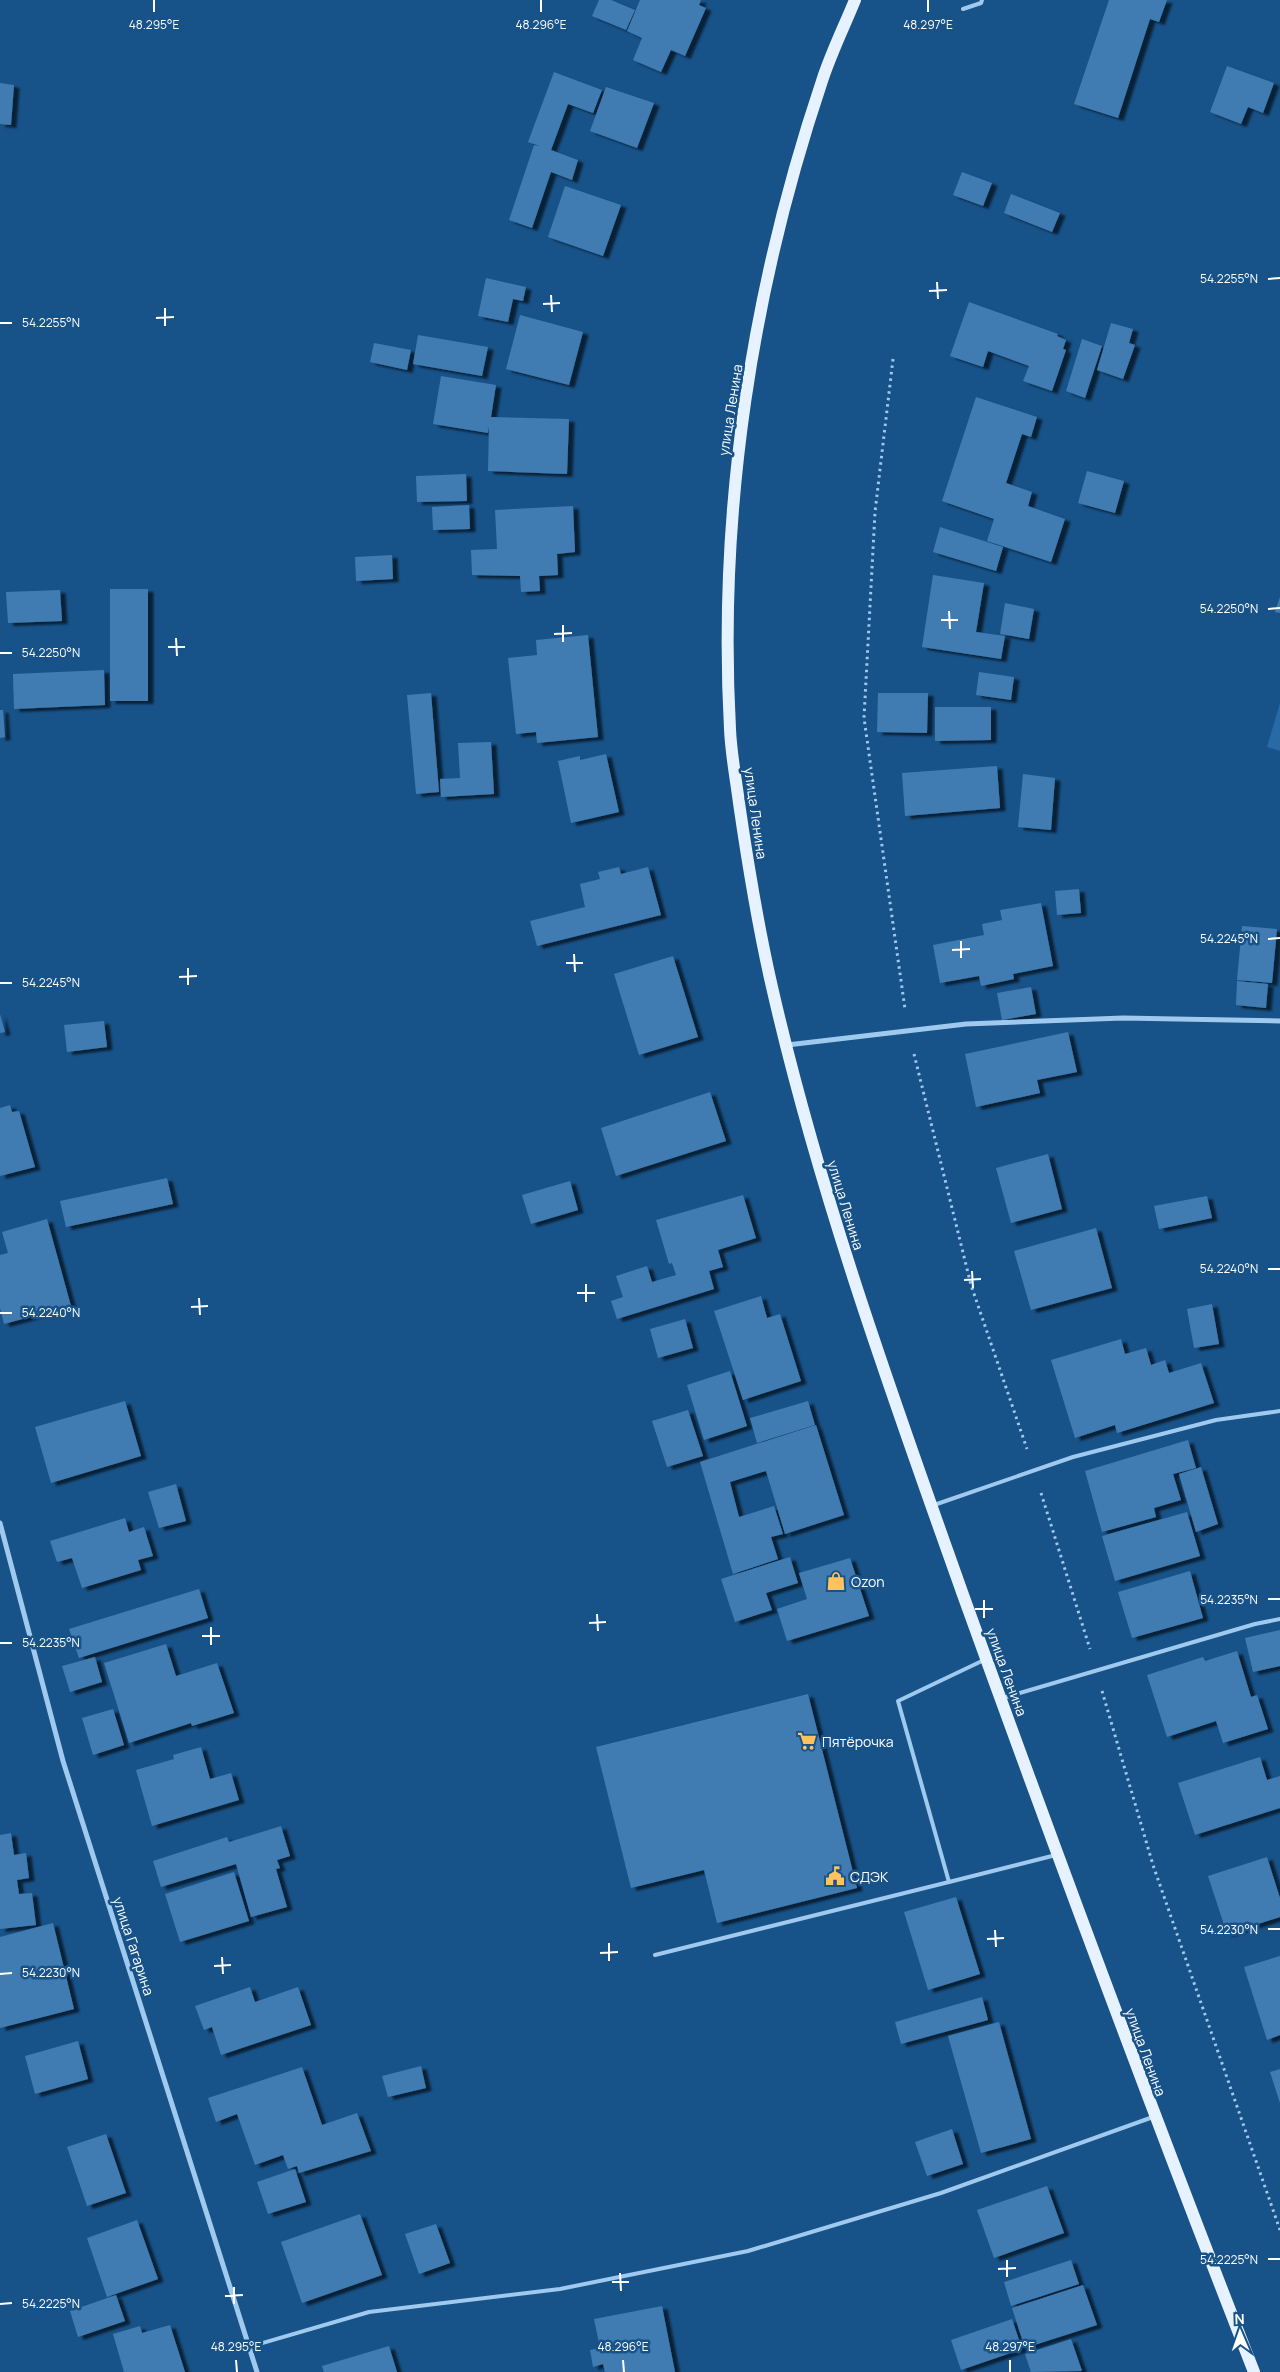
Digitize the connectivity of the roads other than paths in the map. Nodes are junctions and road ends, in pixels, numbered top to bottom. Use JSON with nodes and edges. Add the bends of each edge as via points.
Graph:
{"nodes":[{"id":1,"x":854,"y":0,"type":"edge"},
{"id":2,"x":982,"y":0,"type":"edge"},
{"id":3,"x":963,"y":9,"type":"dead end"},
{"id":4,"x":1280,"y":1021,"type":"edge"},
{"id":5,"x":784,"y":1046,"type":"junction"},
{"id":6,"x":1280,"y":1411,"type":"edge"},
{"id":7,"x":932,"y":1506,"type":"junction"},
{"id":8,"x":0,"y":1523,"type":"edge"},
{"id":9,"x":1280,"y":1619,"type":"edge"},
{"id":10,"x":986,"y":1659,"type":"junction"},
{"id":11,"x":1000,"y":1698,"type":"junction"},
{"id":12,"x":1058,"y":1855,"type":"junction"},
{"id":13,"x":948,"y":1882,"type":"junction"},
{"id":14,"x":655,"y":1955,"type":"dead end"},
{"id":15,"x":1154,"y":2117,"type":"junction"},
{"id":16,"x":249,"y":2347,"type":"junction"},
{"id":17,"x":256,"y":2372,"type":"edge"},
{"id":18,"x":1254,"y":2372,"type":"edge"}],
"edges":[{"from":1,"to":5,"type":"main road","name":"улица Ленина","via":[[823,77],[764,294],[738,441],[727,584],[730,734],[756,914]]},
{"from":2,"to":3,"type":"lane"},
{"from":4,"to":5,"type":"street","via":[[1123,1018],[966,1024]]},
{"from":5,"to":7,"type":"main road","name":"улица Ленина","via":[[826,1195]]},
{"from":6,"to":7,"type":"lane","via":[[1216,1420],[1073,1457]]},
{"from":7,"to":10,"type":"main road","name":"улица Ленина"},
{"from":8,"to":16,"type":"street","name":"улица Гагарина","via":[[63,1761]]},
{"from":9,"to":11,"type":"lane"},
{"from":10,"to":11,"type":"main road","name":"улица Ленина"},
{"from":10,"to":13,"type":"lane","via":[[898,1701]]},
{"from":11,"to":12,"type":"main road","name":"улица Ленина"},
{"from":12,"to":13,"type":"lane"},
{"from":12,"to":15,"type":"main road","name":"улица Ленина"},
{"from":13,"to":14,"type":"lane"},
{"from":15,"to":16,"type":"lane","via":[[941,2193],[748,2251],[560,2289],[369,2312]]},
{"from":15,"to":18,"type":"main road","name":"улица Ленина"},
{"from":16,"to":17,"type":"street","name":"улица Гагарина"}]}
